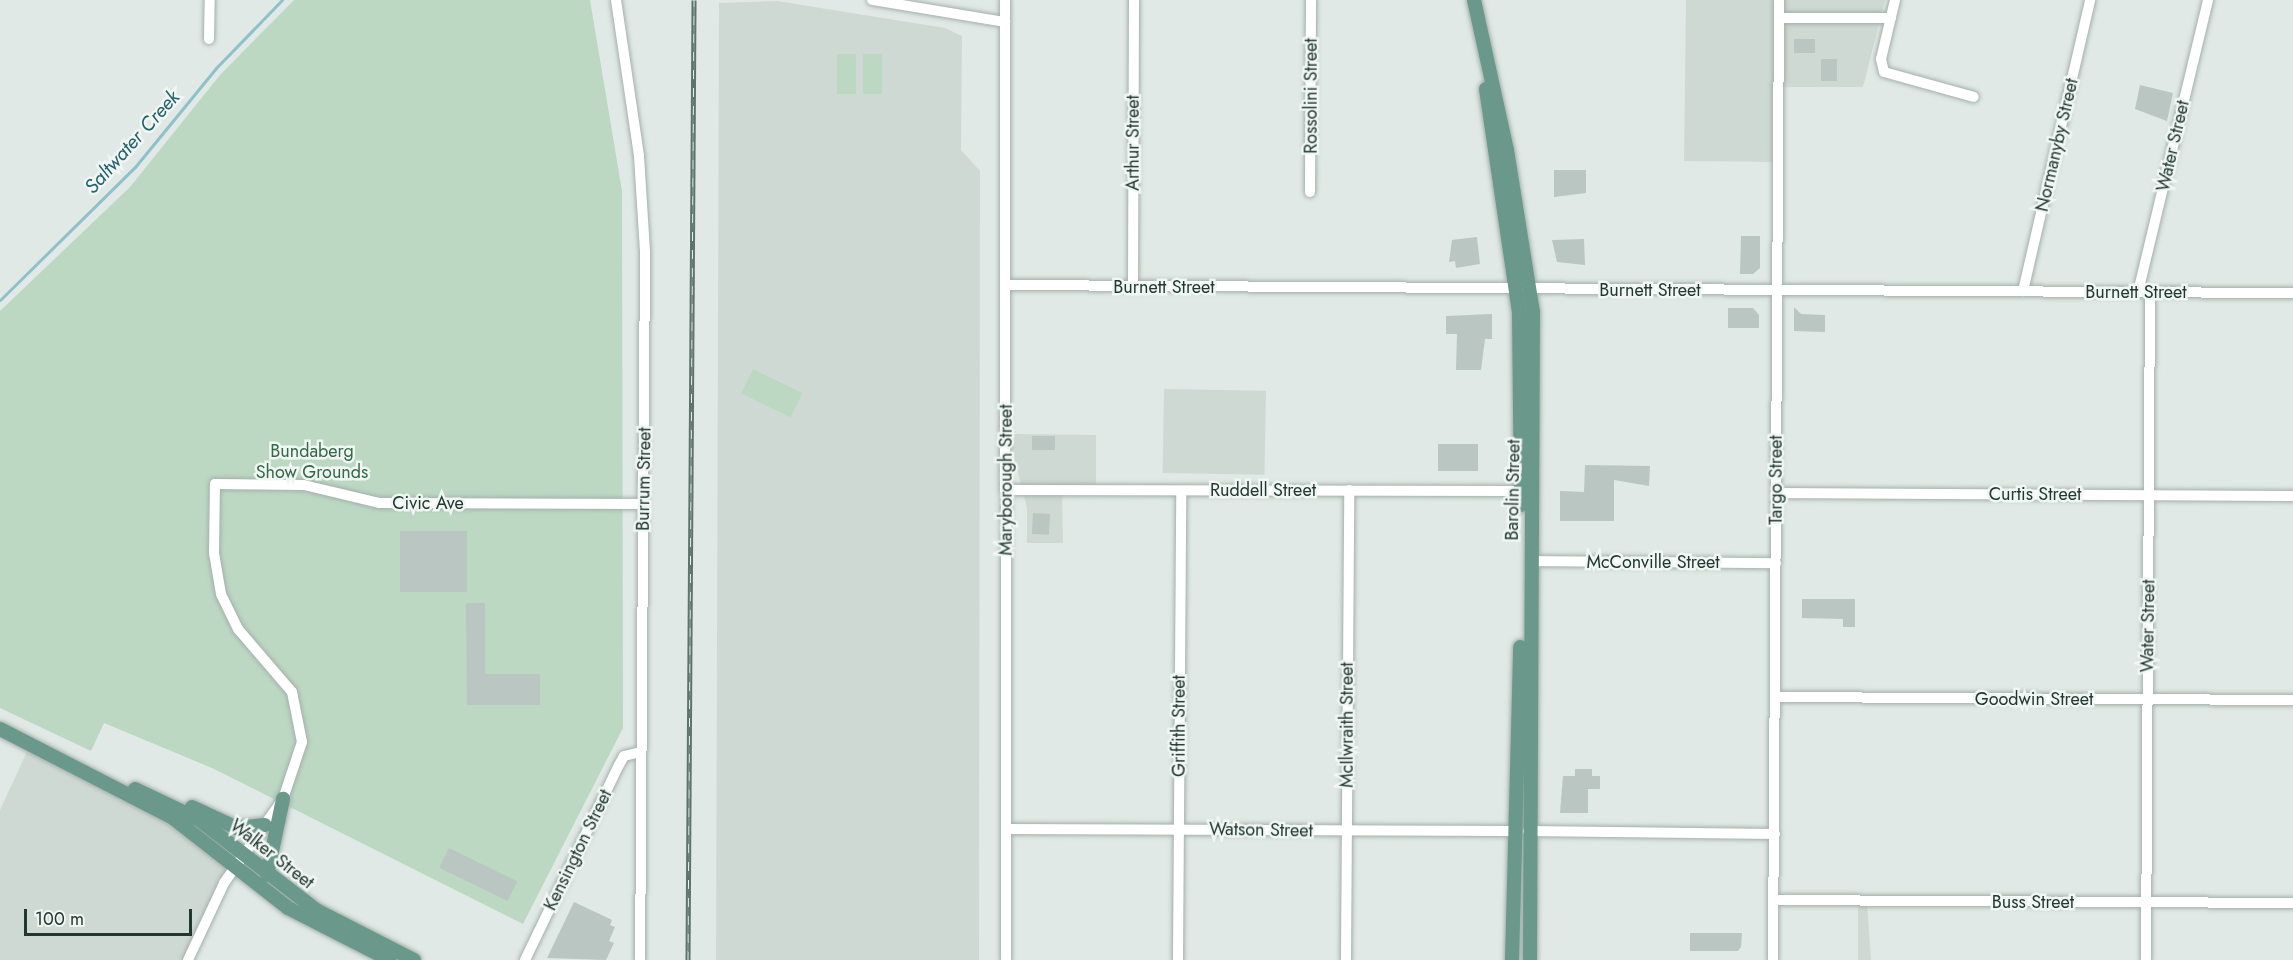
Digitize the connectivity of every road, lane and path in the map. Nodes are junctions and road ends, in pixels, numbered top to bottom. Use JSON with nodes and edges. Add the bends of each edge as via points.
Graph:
{"nodes":[{"id":1,"x":210,"y":0,"type":"edge"},
{"id":2,"x":616,"y":0,"type":"edge"},
{"id":3,"x":872,"y":0,"type":"edge"},
{"id":4,"x":1134,"y":0,"type":"edge"},
{"id":5,"x":1311,"y":0,"type":"edge"},
{"id":6,"x":1474,"y":0,"type":"edge"},
{"id":7,"x":1779,"y":0,"type":"edge"},
{"id":8,"x":1895,"y":0,"type":"edge"},
{"id":9,"x":2090,"y":0,"type":"edge"},
{"id":10,"x":2208,"y":0,"type":"edge"},
{"id":11,"x":1006,"y":1,"type":"edge"},
{"id":12,"x":1779,"y":18,"type":"junction"},
{"id":13,"x":1891,"y":18,"type":"junction"},
{"id":14,"x":1005,"y":22,"type":"junction"},
{"id":15,"x":209,"y":39,"type":"dead end"},
{"id":16,"x":1974,"y":98,"type":"dead end"},
{"id":17,"x":1310,"y":192,"type":"dead end"},
{"id":18,"x":1007,"y":285,"type":"junction"},
{"id":19,"x":1133,"y":287,"type":"junction"},
{"id":20,"x":1523,"y":289,"type":"junction"},
{"id":21,"x":1778,"y":290,"type":"junction"},
{"id":22,"x":2023,"y":291,"type":"junction"},
{"id":23,"x":2144,"y":292,"type":"junction"},
{"id":24,"x":2293,"y":293,"type":"edge"},
{"id":25,"x":1006,"y":490,"type":"junction"},
{"id":26,"x":1349,"y":490,"type":"junction"},
{"id":27,"x":1521,"y":491,"type":"junction"},
{"id":28,"x":1181,"y":492,"type":"junction"},
{"id":29,"x":1776,"y":493,"type":"junction"},
{"id":30,"x":2150,"y":495,"type":"junction"},
{"id":31,"x":2293,"y":496,"type":"edge"},
{"id":32,"x":643,"y":504,"type":"junction"},
{"id":33,"x":1530,"y":561,"type":"junction"},
{"id":34,"x":1776,"y":563,"type":"junction"},
{"id":35,"x":1775,"y":697,"type":"junction"},
{"id":36,"x":2148,"y":699,"type":"junction"},
{"id":37,"x":2293,"y":700,"type":"edge"},
{"id":38,"x":0,"y":729,"type":"edge"},
{"id":39,"x":641,"y":752,"type":"junction"},
{"id":40,"x":108,"y":781,"type":"junction"},
{"id":41,"x":131,"y":787,"type":"junction"},
{"id":42,"x":283,"y":799,"type":"junction"},
{"id":43,"x":266,"y":825,"type":"junction"},
{"id":44,"x":1006,"y":829,"type":"junction"},
{"id":45,"x":1179,"y":829,"type":"junction"},
{"id":46,"x":1347,"y":831,"type":"junction"},
{"id":47,"x":1522,"y":831,"type":"junction"},
{"id":48,"x":1774,"y":834,"type":"junction"},
{"id":49,"x":238,"y":862,"type":"junction"},
{"id":50,"x":267,"y":875,"type":"junction"},
{"id":51,"x":1773,"y":900,"type":"junction"},
{"id":52,"x":2146,"y":902,"type":"junction"},
{"id":53,"x":2293,"y":903,"type":"edge"},
{"id":54,"x":188,"y":960,"type":"edge"},
{"id":55,"x":390,"y":960,"type":"edge"},
{"id":56,"x":414,"y":960,"type":"edge"},
{"id":57,"x":525,"y":960,"type":"edge"},
{"id":58,"x":640,"y":960,"type":"edge"},
{"id":59,"x":1006,"y":960,"type":"edge"},
{"id":60,"x":1178,"y":960,"type":"edge"},
{"id":61,"x":1346,"y":960,"type":"edge"},
{"id":62,"x":1512,"y":960,"type":"edge"},
{"id":63,"x":1530,"y":960,"type":"edge"},
{"id":64,"x":1773,"y":960,"type":"edge"},
{"id":65,"x":2146,"y":960,"type":"edge"}],
"edges":[{"from":1,"to":15,"type":"street"},
{"from":2,"to":32,"type":"street","name":"Burrum Street","via":[[643,191],[647,375]]},
{"from":3,"to":14,"type":"street"},
{"from":4,"to":19,"type":"street","name":"Arthur Street"},
{"from":5,"to":17,"type":"street","name":"Rossolini Street"},
{"from":6,"to":20,"type":"main road","name":"Barolin Street"},
{"from":7,"to":12,"type":"street","name":"Targo Street"},
{"from":8,"to":13,"type":"street"},
{"from":9,"to":22,"type":"street","name":"Normanyby Street"},
{"from":10,"to":23,"type":"street","name":"Water Street"},
{"from":11,"to":14,"type":"street","name":"Maryborough Street"},
{"from":12,"to":13,"type":"street"},
{"from":12,"to":21,"type":"street","name":"Targo Street"},
{"from":13,"to":16,"type":"street","via":[[1881,59],[1884,72]]},
{"from":14,"to":18,"type":"street","name":"Maryborough Street"},
{"from":18,"to":19,"type":"street","name":"Burnett Street"},
{"from":18,"to":25,"type":"street","name":"Maryborough Street"},
{"from":19,"to":20,"type":"street","name":"Burnett Street"},
{"from":20,"to":21,"type":"street","name":"Burnett Street"},
{"from":20,"to":27,"type":"main road","name":"Barolin Street"},
{"from":20,"to":33,"type":"main road","name":"Barolin Street"},
{"from":21,"to":22,"type":"street","name":"Burnett Street"},
{"from":21,"to":29,"type":"street","name":"Targo Street"},
{"from":22,"to":23,"type":"street","name":"Burnett Street"},
{"from":23,"to":24,"type":"street","name":"Burnett Street"},
{"from":23,"to":30,"type":"street","name":"Water Street"},
{"from":25,"to":28,"type":"street","name":"Ruddell Street"},
{"from":25,"to":44,"type":"street","name":"Maryborough Street"},
{"from":26,"to":27,"type":"street","name":"Ruddell Street"},
{"from":26,"to":28,"type":"street","name":"Ruddell Street"},
{"from":26,"to":46,"type":"street","name":"McIlwraith Street"},
{"from":27,"to":47,"type":"main road","name":"Barolin Street"},
{"from":28,"to":45,"type":"street","name":"Griffith Street"},
{"from":29,"to":30,"type":"street","name":"Curtis Street"},
{"from":29,"to":34,"type":"street","name":"Targo Street"},
{"from":30,"to":31,"type":"street","name":"Curtis Street"},
{"from":30,"to":36,"type":"street","name":"Water Street"},
{"from":32,"to":39,"type":"street","name":"Burrum Street"},
{"from":32,"to":42,"type":"street","name":"Civic Ave","via":[[379,503],[304,485],[215,484],[214,553],[221,594],[238,629],[286,680],[300,716],[301,751]]},
{"from":33,"to":34,"type":"street","name":"McConville Street"},
{"from":33,"to":47,"type":"main road","name":"Barolin Street"},
{"from":34,"to":35,"type":"street","name":"Targo Street"},
{"from":35,"to":36,"type":"street","name":"Goodwin Street"},
{"from":35,"to":48,"type":"street","name":"Targo Street"},
{"from":36,"to":37,"type":"street","name":"Goodwin Street"},
{"from":36,"to":52,"type":"street","name":"Water Street"},
{"from":38,"to":40,"type":"main road","name":"Walker Street"},
{"from":39,"to":57,"type":"street","name":"Kensington Street","via":[[624,756]]},
{"from":39,"to":58,"type":"street","name":"Burrum Street"},
{"from":40,"to":41,"type":"main road","name":"Walker Street"},
{"from":40,"to":49,"type":"main road","name":"Walker Street"},
{"from":41,"to":43,"type":"main road","via":[[164,792],[237,828]]},
{"from":41,"to":49,"type":"main road","name":"Walker Street","via":[[198,819]]},
{"from":42,"to":43,"type":"street"},
{"from":42,"to":50,"type":"main road"},
{"from":43,"to":49,"type":"street"},
{"from":44,"to":45,"type":"street","name":"Watson Street"},
{"from":44,"to":59,"type":"street","name":"Maryborough Street"},
{"from":45,"to":46,"type":"street","name":"Watson Street"},
{"from":45,"to":60,"type":"street","name":"Griffith Street"},
{"from":46,"to":47,"type":"street","name":"Watson Street"},
{"from":46,"to":61,"type":"street","name":"McIlwraith Street"},
{"from":47,"to":48,"type":"street","name":"Watson Street"},
{"from":47,"to":62,"type":"main road","name":"Barolin Street"},
{"from":47,"to":63,"type":"main road","name":"Barolin Street"},
{"from":48,"to":51,"type":"street","name":"Targo Street"},
{"from":49,"to":50,"type":"main road","name":"Walker Street"},
{"from":49,"to":54,"type":"street"},
{"from":49,"to":55,"type":"main road","name":"Walker Street","via":[[288,908]]},
{"from":50,"to":56,"type":"main road","name":"Walker Street","via":[[316,910]]},
{"from":51,"to":52,"type":"street","name":"Buss Street"},
{"from":51,"to":64,"type":"street","name":"Targo Street"},
{"from":52,"to":53,"type":"street","name":"Buss Street"},
{"from":52,"to":65,"type":"street","name":"Water Street"}]}
